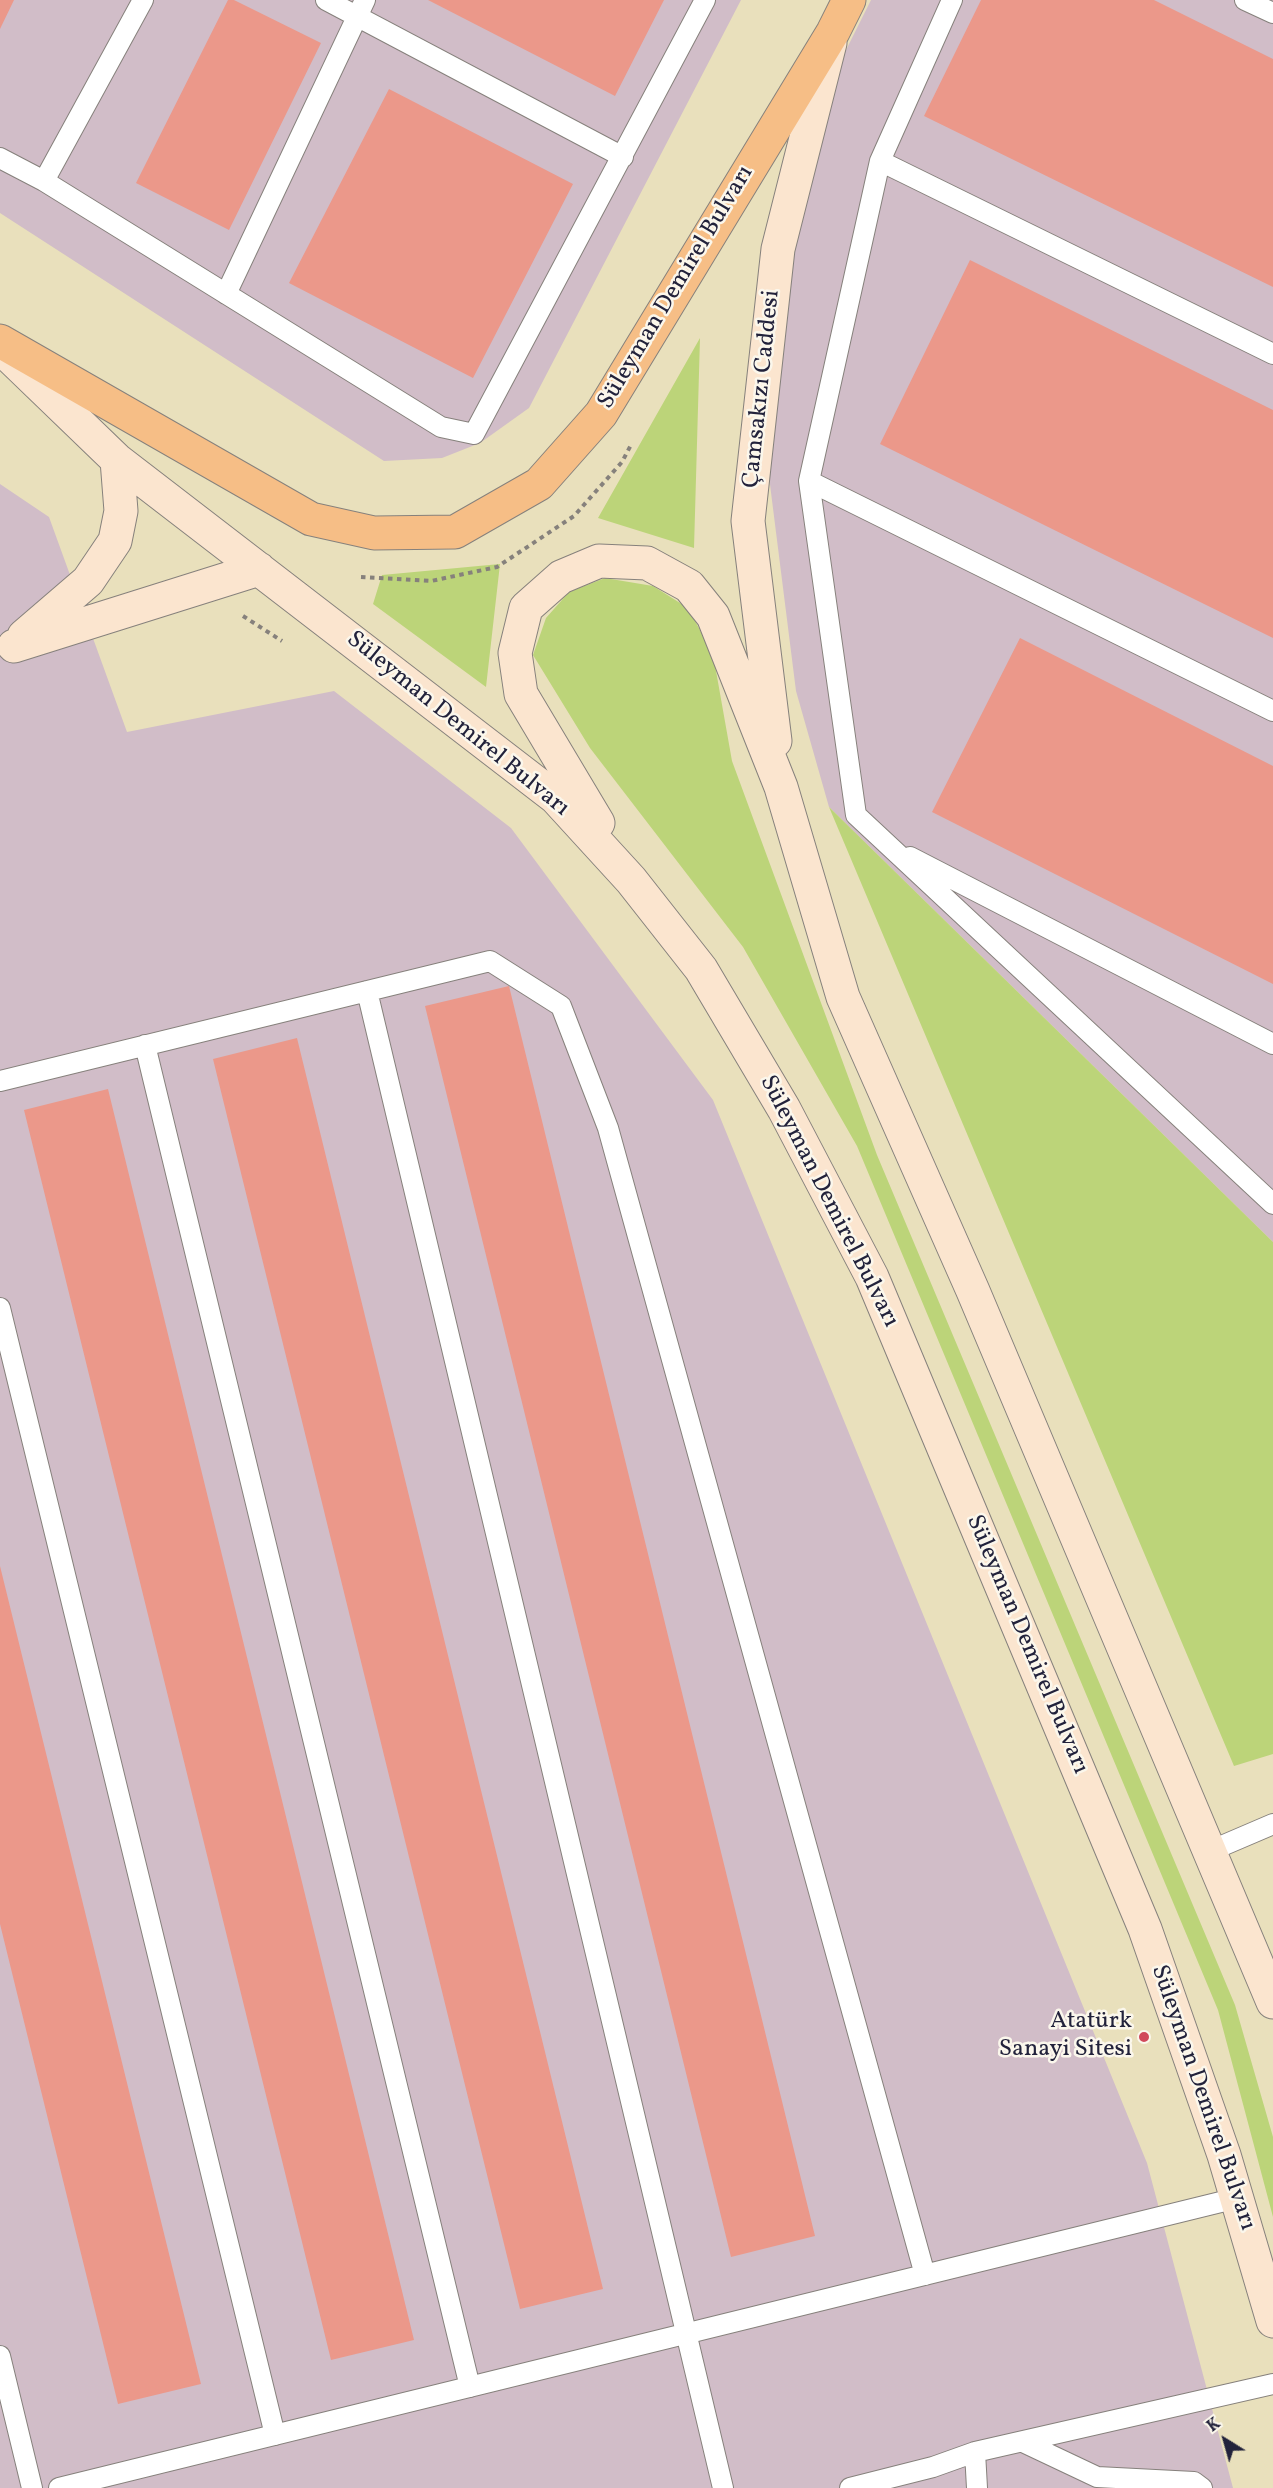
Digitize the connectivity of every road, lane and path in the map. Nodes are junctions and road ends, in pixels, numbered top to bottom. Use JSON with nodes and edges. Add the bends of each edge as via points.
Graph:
{"nodes":[{"id":1,"x":143,"y":0,"type":"edge"},
{"id":2,"x":326,"y":0,"type":"edge"},
{"id":3,"x":705,"y":0,"type":"edge"},
{"id":4,"x":849,"y":0,"type":"edge"},
{"id":5,"x":952,"y":0,"type":"edge"},
{"id":6,"x":1245,"y":0,"type":"edge"},
{"id":7,"x":361,"y":8,"type":"edge"},
{"id":8,"x":1273,"y":14,"type":"edge"},
{"id":9,"x":833,"y":32,"type":"junction"},
{"id":10,"x":623,"y":157,"type":"junction"},
{"id":11,"x":0,"y":159,"type":"edge"},
{"id":12,"x":880,"y":161,"type":"junction"},
{"id":13,"x":44,"y":181,"type":"junction"},
{"id":14,"x":226,"y":294,"type":"junction"},
{"id":15,"x":0,"y":341,"type":"edge"},
{"id":16,"x":0,"y":346,"type":"edge"},
{"id":17,"x":1273,"y":354,"type":"edge"},
{"id":18,"x":117,"y":460,"type":"junction"},
{"id":19,"x":809,"y":481,"type":"junction"},
{"id":20,"x":259,"y":569,"type":"junction"},
{"id":21,"x":233,"y":610,"type":"dead end"},
{"id":22,"x":287,"y":644,"type":"dead end"},
{"id":23,"x":7,"y":648,"type":"edge"},
{"id":24,"x":1273,"y":711,"type":"edge"},
{"id":25,"x":781,"y":787,"type":"junction"},
{"id":26,"x":888,"y":846,"type":"junction"},
{"id":27,"x":631,"y":880,"type":"junction"},
{"id":28,"x":367,"y":991,"type":"junction"},
{"id":29,"x":1273,"y":1044,"type":"edge"},
{"id":30,"x":145,"y":1045,"type":"junction"},
{"id":31,"x":0,"y":1080,"type":"edge"},
{"id":32,"x":1273,"y":1204,"type":"edge"},
{"id":33,"x":0,"y":1308,"type":"edge"},
{"id":34,"x":1273,"y":1824,"type":"edge"},
{"id":35,"x":1210,"y":1851,"type":"junction"},
{"id":36,"x":1273,"y":2002,"type":"edge"},
{"id":37,"x":1237,"y":2198,"type":"junction"},
{"id":38,"x":925,"y":2275,"type":"junction"},
{"id":39,"x":1273,"y":2321,"type":"edge"},
{"id":40,"x":686,"y":2334,"type":"junction"},
{"id":41,"x":0,"y":2356,"type":"edge"},
{"id":42,"x":1273,"y":2384,"type":"edge"},
{"id":43,"x":471,"y":2386,"type":"junction"},
{"id":44,"x":275,"y":2435,"type":"junction"},
{"id":45,"x":1023,"y":2442,"type":"junction"},
{"id":46,"x":975,"y":2452,"type":"junction"},
{"id":47,"x":32,"y":2488,"type":"edge"},
{"id":48,"x":59,"y":2488,"type":"edge"},
{"id":49,"x":723,"y":2488,"type":"edge"},
{"id":50,"x":850,"y":2488,"type":"edge"},
{"id":51,"x":977,"y":2488,"type":"edge"},
{"id":52,"x":1202,"y":2488,"type":"edge"}],
"edges":[{"from":1,"to":13,"type":"lane"},
{"from":2,"to":7,"type":"lane"},
{"from":3,"to":10,"type":"lane"},
{"from":4,"to":9,"type":"main road","name":"Çamsakızı Caddesi"},
{"from":5,"to":12,"type":"lane"},
{"from":6,"to":8,"type":"lane"},
{"from":7,"to":10,"type":"lane"},
{"from":7,"to":14,"type":"lane"},
{"from":9,"to":15,"type":"main road","name":"Süleyman Demirel Bulvarı","via":[[601,414],[539,484],[455,532],[374,533],[311,519]]},
{"from":9,"to":25,"type":"street","name":"Çamsakızı Caddesi","via":[[778,249],[748,522]]},
{"from":10,"to":14,"type":"lane","via":[[474,434],[441,427]]},
{"from":11,"to":13,"type":"lane"},
{"from":12,"to":17,"type":"lane"},
{"from":12,"to":19,"type":"lane"},
{"from":13,"to":14,"type":"lane"},
{"from":16,"to":18,"type":"street","name":"Süleyman Demirel Bulvarı"},
{"from":18,"to":20,"type":"street","name":"Süleyman Demirel Bulvarı"},
{"from":18,"to":23,"type":"street","via":[[121,511],[115,541],[88,581]]},
{"from":19,"to":24,"type":"lane"},
{"from":19,"to":26,"type":"lane","via":[[856,815]]},
{"from":20,"to":23,"type":"street"},
{"from":20,"to":27,"type":"street","name":"Süleyman Demirel Bulvarı","via":[[556,798]]},
{"from":21,"to":22,"type":"path"},
{"from":25,"to":27,"type":"street","via":[[713,616],[689,586],[647,562],[599,561],[561,577],[526,608],[515,653],[521,694]]},
{"from":25,"to":35,"type":"street","via":[[843,997],[983,1312]]},
{"from":26,"to":29,"type":"lane"},
{"from":26,"to":32,"type":"lane"},
{"from":27,"to":37,"type":"street","name":"Süleyman Demirel Bulvarı","via":[[701,969],[784,1109],[872,1277],[1144,1929]]},
{"from":28,"to":30,"type":"lane"},
{"from":28,"to":38,"type":"lane","via":[[490,961],[561,1006],[608,1128]]},
{"from":28,"to":40,"type":"lane"},
{"from":30,"to":31,"type":"lane"},
{"from":30,"to":43,"type":"lane"},
{"from":33,"to":44,"type":"lane"},
{"from":34,"to":35,"type":"lane"},
{"from":35,"to":36,"type":"street"},
{"from":37,"to":38,"type":"lane"},
{"from":37,"to":39,"type":"street","name":"Süleyman Demirel Bulvarı"},
{"from":38,"to":40,"type":"lane"},
{"from":40,"to":43,"type":"lane"},
{"from":40,"to":49,"type":"lane"},
{"from":41,"to":47,"type":"lane"},
{"from":42,"to":45,"type":"lane"},
{"from":43,"to":44,"type":"lane"},
{"from":44,"to":48,"type":"lane"},
{"from":45,"to":46,"type":"lane"},
{"from":45,"to":52,"type":"lane","via":[[1097,2477],[1194,2482]]},
{"from":46,"to":50,"type":"lane","via":[[933,2468]]},
{"from":46,"to":51,"type":"lane"}]}
